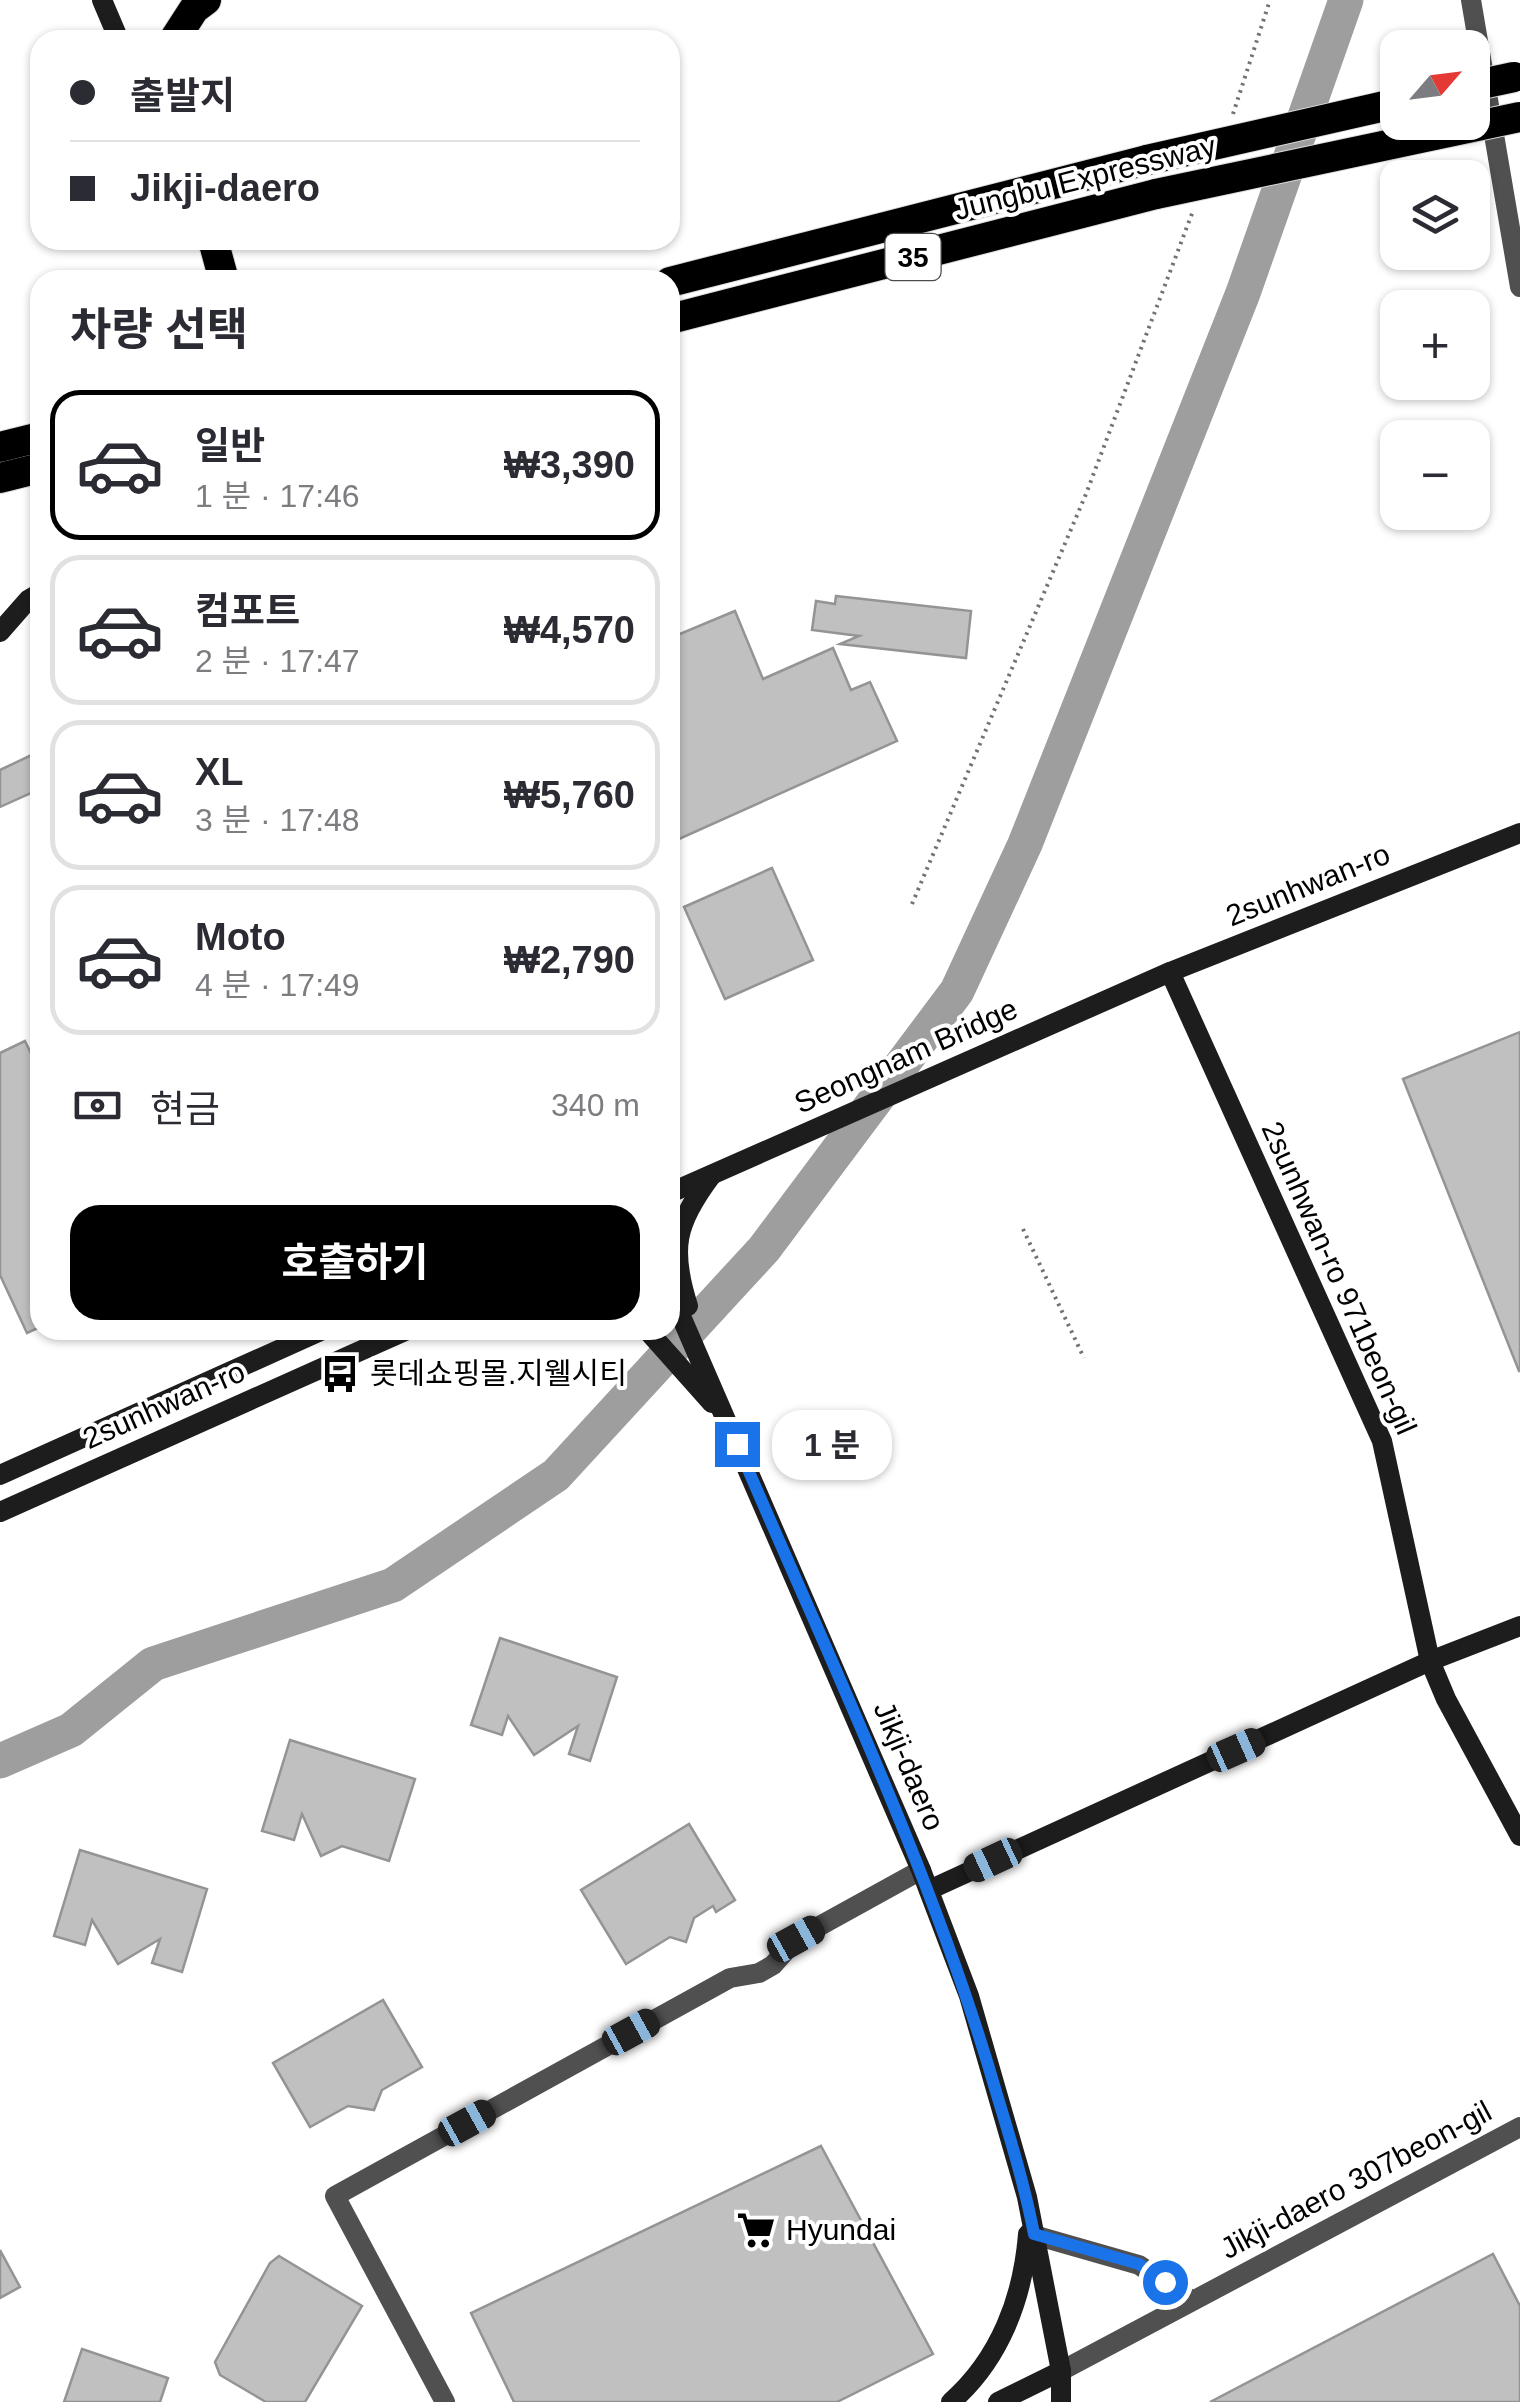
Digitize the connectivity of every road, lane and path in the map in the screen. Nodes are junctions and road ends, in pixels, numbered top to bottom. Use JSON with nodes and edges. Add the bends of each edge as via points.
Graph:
{"nodes":[{"id":1,"x":102,"y":0,"type":"edge"},
{"id":2,"x":206,"y":0,"type":"edge"},
{"id":3,"x":1270,"y":0,"type":"edge"},
{"id":4,"x":1471,"y":0,"type":"edge"},
{"id":5,"x":115,"y":30,"type":"edge"},
{"id":6,"x":180,"y":30,"type":"edge"},
{"id":7,"x":1518,"y":76,"type":"edge"},
{"id":8,"x":1490,"y":82,"type":"edge"},
{"id":9,"x":1380,"y":107,"type":"edge"},
{"id":10,"x":1520,"y":117,"type":"edge"},
{"id":11,"x":1230,"y":122,"type":"dead end"},
{"id":12,"x":1200,"y":195,"type":"dead end"},
{"id":13,"x":680,"y":279,"type":"edge"},
{"id":14,"x":1520,"y":287,"type":"edge"},
{"id":15,"x":680,"y":316,"type":"edge"},
{"id":16,"x":30,"y":440,"type":"edge"},
{"id":17,"x":0,"y":447,"type":"edge"},
{"id":18,"x":30,"y":470,"type":"edge"},
{"id":19,"x":0,"y":478,"type":"edge"},
{"id":20,"x":30,"y":599,"type":"edge"},
{"id":21,"x":0,"y":632,"type":"edge"},
{"id":22,"x":1520,"y":833,"type":"edge"},
{"id":23,"x":912,"y":904,"type":"dead end"},
{"id":24,"x":1170,"y":972,"type":"junction"},
{"id":25,"x":1118,"y":995,"type":"joint"},
{"id":26,"x":715,"y":1173,"type":"junction"},
{"id":27,"x":680,"y":1177,"type":"edge"},
{"id":28,"x":680,"y":1189,"type":"edge"},
{"id":29,"x":1023,"y":1230,"type":"dead end"},
{"id":30,"x":680,"y":1232,"type":"edge"},
{"id":31,"x":680,"y":1298,"type":"edge"},
{"id":32,"x":301,"y":1340,"type":"edge"},
{"id":33,"x":385,"y":1340,"type":"edge"},
{"id":34,"x":657,"y":1340,"type":"edge"},
{"id":35,"x":1084,"y":1358,"type":"dead end"},
{"id":36,"x":720,"y":1404,"type":"junction"},
{"id":37,"x":0,"y":1475,"type":"edge"},
{"id":38,"x":0,"y":1512,"type":"edge"},
{"id":39,"x":1520,"y":1626,"type":"edge"},
{"id":40,"x":1430,"y":1661,"type":"junction"},
{"id":41,"x":1520,"y":1836,"type":"edge"},
{"id":42,"x":921,"y":1870,"type":"junction"},
{"id":43,"x":929,"y":1890,"type":"junction"},
{"id":44,"x":1520,"y":2127,"type":"edge"},
{"id":45,"x":1027,"y":2197,"type":"junction"},
{"id":46,"x":1034,"y":2234,"type":"junction"},
{"id":47,"x":1191,"y":2300,"type":"junction"},
{"id":48,"x":1061,"y":2371,"type":"junction"},
{"id":49,"x":444,"y":2402,"type":"edge"},
{"id":50,"x":951,"y":2402,"type":"edge"},
{"id":51,"x":998,"y":2402,"type":"edge"},
{"id":52,"x":1061,"y":2402,"type":"edge"}],
"edges":[{"from":1,"to":5,"type":"street"},
{"from":2,"to":6,"type":"highway"},
{"from":3,"to":11,"type":"path"},
{"from":4,"to":14,"type":"street"},
{"from":7,"to":8,"type":"highway","bridge":true},
{"from":9,"to":13,"type":"highway","name":"Jungbu Expressway","number":"35","bridge":true},
{"from":10,"to":15,"type":"highway","name":"Jungbu Expressway","number":"35","bridge":true,"via":[[1156,194]]},
{"from":12,"to":23,"type":"path","via":[[1093,476]]},
{"from":16,"to":17,"type":"highway"},
{"from":18,"to":19,"type":"highway"},
{"from":20,"to":21,"type":"street"},
{"from":22,"to":24,"type":"street","name":"2sunhwan-ro"},
{"from":24,"to":25,"type":"street","name":"2sunhwan-ro"},
{"from":24,"to":40,"type":"street","name":"2sunhwan-ro 971beon-gil","via":[[1382,1441]]},
{"from":25,"to":26,"type":"street","name":"Seongnam Bridge"},
{"from":26,"to":27,"type":"street"},
{"from":26,"to":28,"type":"street"},
{"from":26,"to":30,"type":"street"},
{"from":29,"to":35,"type":"path"},
{"from":31,"to":36,"type":"street","name":"Jikji-daero"},
{"from":32,"to":37,"type":"street","name":"2sunhwan-ro"},
{"from":33,"to":38,"type":"street","name":"2sunhwan-ro"},
{"from":34,"to":36,"type":"street"},
{"from":36,"to":42,"type":"street","name":"Jikji-daero"},
{"from":39,"to":40,"type":"street"},
{"from":40,"to":41,"type":"street","name":"2sunhwan-ro 971beon-gil"},
{"from":40,"to":43,"type":"street"},
{"from":42,"to":43,"type":"street","name":"Jikji-daero"},
{"from":42,"to":49,"type":"street","via":[[796,1939],[773,1965],[730,1978],[335,2196]]},
{"from":43,"to":45,"type":"street","name":"Jikji-daero","via":[[969,1996]]},
{"from":44,"to":47,"type":"street","name":"Jikji-daero 307beon-gil"},
{"from":45,"to":46,"type":"street","name":"Jikji-daero"},
{"from":45,"to":50,"type":"street","via":[[1027,2244],[1012,2313],[978,2377]]},
{"from":46,"to":47,"type":"street","via":[[1139,2264]]},
{"from":46,"to":48,"type":"street","name":"Jikji-daero"},
{"from":47,"to":48,"type":"street","name":"Jikji-daero 307beon-gil"},
{"from":48,"to":51,"type":"street"},
{"from":48,"to":52,"type":"street","name":"Jikji-daero"}]}
